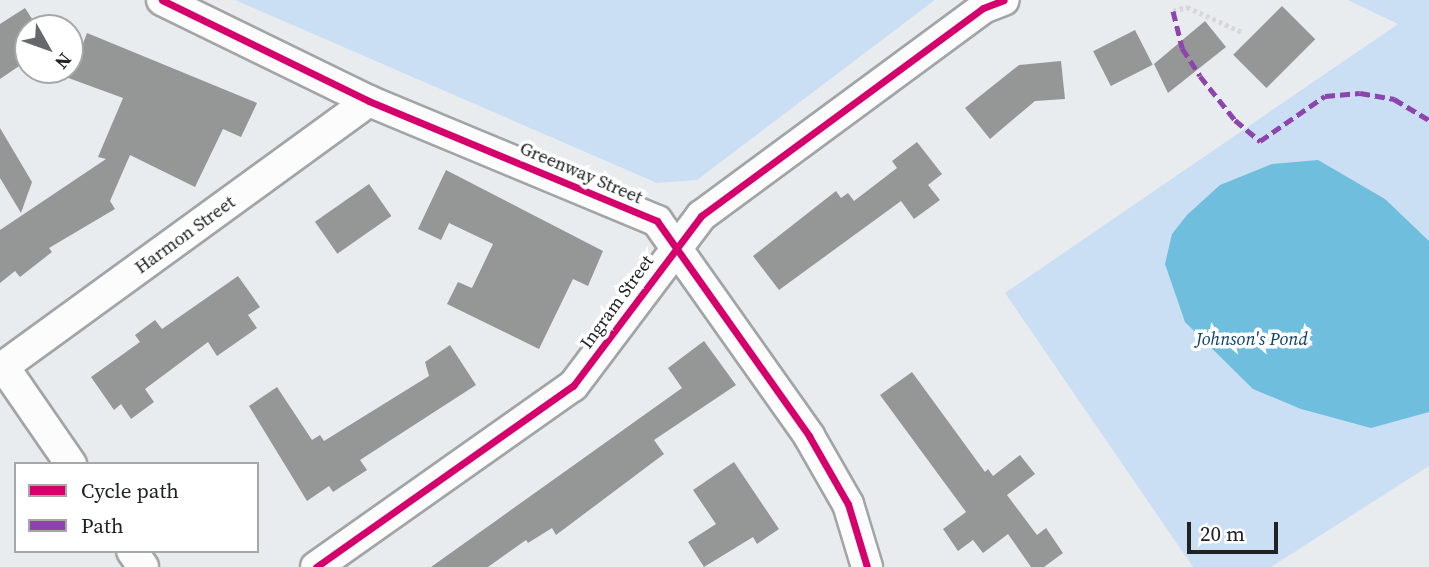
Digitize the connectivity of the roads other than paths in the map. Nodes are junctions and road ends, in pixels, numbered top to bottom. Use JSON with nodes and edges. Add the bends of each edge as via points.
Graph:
{"nodes":[{"id":1,"x":162,"y":0,"type":"edge"},
{"id":2,"x":1004,"y":0,"type":"edge"},
{"id":3,"x":369,"y":101,"type":"junction"},
{"id":4,"x":677,"y":247,"type":"junction"},
{"id":5,"x":2,"y":368,"type":"edge"},
{"id":6,"x":70,"y":462,"type":"edge"},
{"id":7,"x":316,"y":567,"type":"edge"},
{"id":8,"x":867,"y":567,"type":"edge"}],
"edges":[{"from":1,"to":3,"type":"street","name":"Greenway Street"},
{"from":2,"to":4,"type":"street","name":"Ingram Street","via":[[984,8],[712,208]]},
{"from":3,"to":4,"type":"street","name":"Greenway Street","via":[[657,222]]},
{"from":3,"to":5,"type":"street","name":"Harmon Street"},
{"from":4,"to":7,"type":"street","name":"Ingram Street","via":[[573,386]]},
{"from":4,"to":8,"type":"street","name":"Greenway Street","via":[[815,447],[848,504]]},
{"from":5,"to":6,"type":"street"}]}
